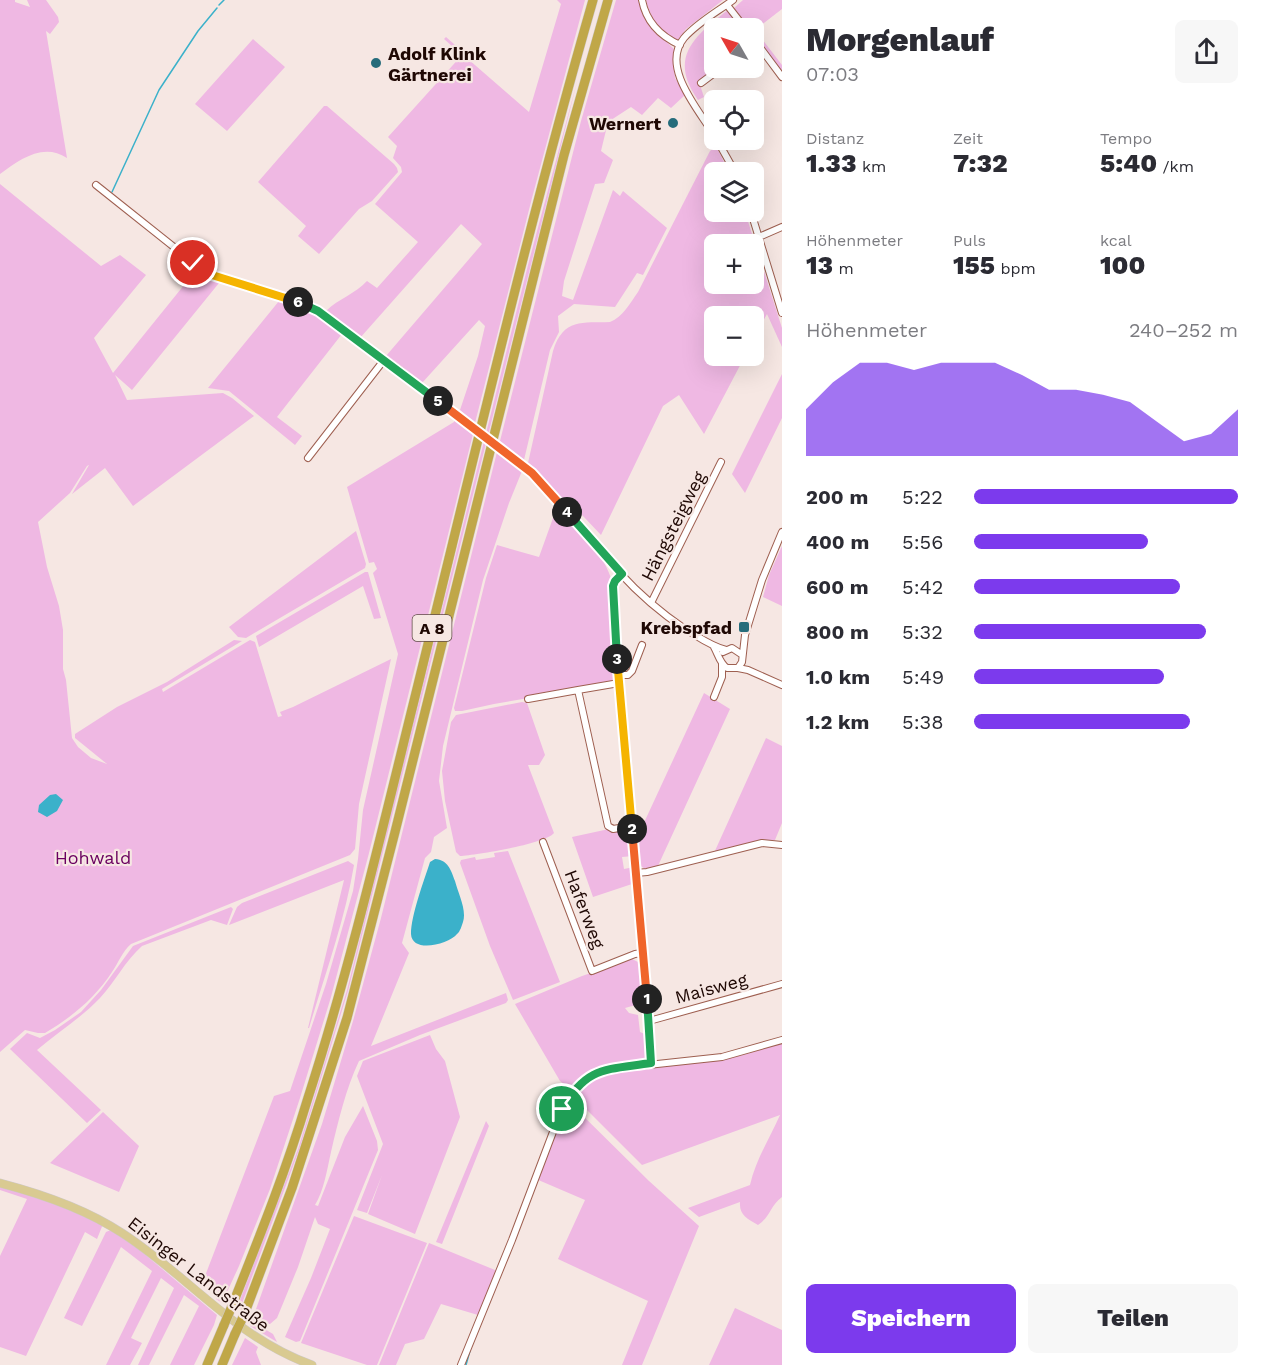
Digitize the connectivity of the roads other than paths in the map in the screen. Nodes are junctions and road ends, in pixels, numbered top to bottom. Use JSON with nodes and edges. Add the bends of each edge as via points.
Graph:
{"nodes":[{"id":1,"x":593,"y":0,"type":"edge"},
{"id":2,"x":608,"y":0,"type":"edge"},
{"id":3,"x":642,"y":0,"type":"edge"},
{"id":4,"x":730,"y":2,"type":"edge"},
{"id":5,"x":740,"y":18,"type":"edge"},
{"id":6,"x":680,"y":45,"type":"junction"},
{"id":7,"x":764,"y":54,"type":"edge"},
{"id":8,"x":782,"y":77,"type":"edge"},
{"id":9,"x":708,"y":78,"type":"edge"},
{"id":10,"x":701,"y":83,"type":"dead end"},
{"id":11,"x":704,"y":119,"type":"edge"},
{"id":12,"x":96,"y":185,"type":"dead end"},
{"id":13,"x":782,"y":227,"type":"edge"},
{"id":14,"x":764,"y":235,"type":"edge"},
{"id":15,"x":764,"y":254,"type":"edge"},
{"id":16,"x":782,"y":313,"type":"edge"},
{"id":17,"x":384,"y":360,"type":"junction"},
{"id":18,"x":308,"y":458,"type":"dead end"},
{"id":19,"x":721,"y":462,"type":"dead end"},
{"id":20,"x":782,"y":532,"type":"edge"},
{"id":21,"x":622,"y":574,"type":"junction"},
{"id":22,"x":651,"y":603,"type":"junction"},
{"id":23,"x":745,"y":635,"type":"junction"},
{"id":24,"x":642,"y":645,"type":"dead end"},
{"id":25,"x":713,"y":646,"type":"junction"},
{"id":26,"x":729,"y":649,"type":"junction"},
{"id":27,"x":741,"y":654,"type":"junction"},
{"id":28,"x":721,"y":660,"type":"junction"},
{"id":29,"x":740,"y":665,"type":"junction"},
{"id":30,"x":730,"y":669,"type":"junction"},
{"id":31,"x":618,"y":675,"type":"junction"},
{"id":32,"x":722,"y":677,"type":"junction"},
{"id":33,"x":619,"y":683,"type":"junction"},
{"id":34,"x":782,"y":685,"type":"edge"},
{"id":35,"x":578,"y":690,"type":"junction"},
{"id":36,"x":714,"y":697,"type":"dead end"},
{"id":37,"x":528,"y":699,"type":"dead end"},
{"id":38,"x":632,"y":826,"type":"junction"},
{"id":39,"x":543,"y":842,"type":"dead end"},
{"id":40,"x":782,"y":845,"type":"edge"},
{"id":41,"x":636,"y":873,"type":"junction"},
{"id":42,"x":642,"y":953,"type":"junction"},
{"id":43,"x":782,"y":984,"type":"edge"},
{"id":44,"x":649,"y":1021,"type":"junction"},
{"id":45,"x":782,"y":1040,"type":"edge"},
{"id":46,"x":651,"y":1063,"type":"junction"},
{"id":47,"x":0,"y":1183,"type":"edge"},
{"id":48,"x":207,"y":1365,"type":"edge"},
{"id":49,"x":222,"y":1365,"type":"edge"},
{"id":50,"x":312,"y":1365,"type":"edge"},
{"id":51,"x":461,"y":1365,"type":"edge"}],
"edges":[{"from":1,"to":48,"type":"highway","number":"A 8","bridge":true,"via":[[334,1014],[285,1168]]},
{"from":2,"to":49,"type":"highway","number":"A 8","bridge":true,"via":[[550,210],[350,1007],[296,1178]]},
{"from":3,"to":6,"type":"street","via":[[652,24]]},
{"from":4,"to":5,"type":"street"},
{"from":4,"to":6,"type":"street","via":[[687,35]]},
{"from":6,"to":11,"type":"street","via":[[676,60],[679,75]]},
{"from":7,"to":8,"type":"street"},
{"from":9,"to":10,"type":"street"},
{"from":12,"to":17,"type":"street","via":[[204,271],[307,305]]},
{"from":13,"to":14,"type":"street"},
{"from":15,"to":16,"type":"street"},
{"from":17,"to":18,"type":"street"},
{"from":17,"to":21,"type":"street","bridge":true,"via":[[541,482]]},
{"from":19,"to":22,"type":"street","name":"Hängsteigweg"},
{"from":20,"to":23,"type":"street"},
{"from":21,"to":22,"type":"street"},
{"from":21,"to":31,"type":"street","via":[[613,586]]},
{"from":22,"to":25,"type":"street"},
{"from":23,"to":26,"type":"street"},
{"from":23,"to":27,"type":"street"},
{"from":24,"to":31,"type":"street","via":[[632,671]]},
{"from":25,"to":26,"type":"street"},
{"from":25,"to":28,"type":"street"},
{"from":26,"to":27,"type":"street"},
{"from":26,"to":28,"type":"street"},
{"from":27,"to":29,"type":"street"},
{"from":28,"to":30,"type":"street"},
{"from":28,"to":32,"type":"street"},
{"from":29,"to":30,"type":"street"},
{"from":29,"to":34,"type":"street"},
{"from":30,"to":32,"type":"street"},
{"from":31,"to":33,"type":"street"},
{"from":32,"to":36,"type":"street"},
{"from":33,"to":35,"type":"street"},
{"from":33,"to":38,"type":"street"},
{"from":35,"to":37,"type":"street"},
{"from":35,"to":38,"type":"street","via":[[608,826]]},
{"from":38,"to":41,"type":"street"},
{"from":39,"to":42,"type":"street","name":"Haferweg","via":[[592,971]]},
{"from":40,"to":41,"type":"street","via":[[762,843]]},
{"from":41,"to":42,"type":"street"},
{"from":42,"to":44,"type":"street"},
{"from":43,"to":44,"type":"street","name":"Maisweg"},
{"from":44,"to":46,"type":"street"},
{"from":45,"to":46,"type":"street","via":[[722,1057]]},
{"from":46,"to":51,"type":"street","via":[[591,1075],[570,1096]]},
{"from":47,"to":50,"type":"main road","name":"Eisinger Landstraße","via":[[65,1204],[108,1224],[248,1334]]}]}
